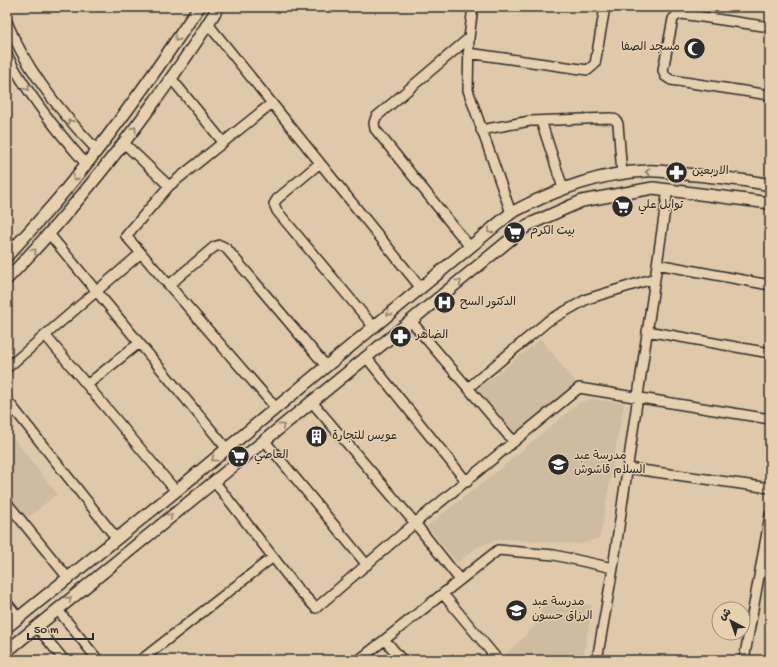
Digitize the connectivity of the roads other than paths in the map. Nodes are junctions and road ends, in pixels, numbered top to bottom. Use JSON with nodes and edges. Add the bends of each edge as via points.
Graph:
{"nodes":[{"id":1,"x":199,"y":7,"type":"edge"},
{"id":2,"x":218,"y":7,"type":"edge"},
{"id":3,"x":473,"y":7,"type":"edge"},
{"id":4,"x":605,"y":7,"type":"edge"},
{"id":5,"x":7,"y":22,"type":"edge"},
{"id":6,"x":208,"y":24,"type":"junction"},
{"id":7,"x":770,"y":27,"type":"edge"},
{"id":8,"x":469,"y":38,"type":"junction"},
{"id":9,"x":468,"y":52,"type":"junction"},
{"id":10,"x":7,"y":55,"type":"edge"},
{"id":11,"x":171,"y":78,"type":"junction"},
{"id":12,"x":770,"y":95,"type":"edge"},
{"id":13,"x":272,"y":103,"type":"junction"},
{"id":14,"x":541,"y":121,"type":"junction"},
{"id":15,"x":481,"y":130,"type":"junction"},
{"id":16,"x":223,"y":142,"type":"junction"},
{"id":17,"x":124,"y":144,"type":"junction"},
{"id":18,"x":97,"y":150,"type":"junction"},
{"id":19,"x":320,"y":163,"type":"junction"},
{"id":20,"x":86,"y":164,"type":"junction"},
{"id":21,"x":622,"y":174,"type":"junction"},
{"id":22,"x":770,"y":184,"type":"edge"},
{"id":23,"x":169,"y":186,"type":"junction"},
{"id":24,"x":563,"y":188,"type":"junction"},
{"id":25,"x":668,"y":189,"type":"junction"},
{"id":26,"x":770,"y":203,"type":"edge"},
{"id":27,"x":511,"y":214,"type":"junction"},
{"id":28,"x":50,"y":234,"type":"junction"},
{"id":29,"x":470,"y":247,"type":"junction"},
{"id":30,"x":141,"y":252,"type":"junction"},
{"id":31,"x":7,"y":256,"type":"edge"},
{"id":32,"x":657,"y":264,"type":"junction"},
{"id":33,"x":655,"y":278,"type":"junction"},
{"id":34,"x":7,"y":279,"type":"edge"},
{"id":35,"x":169,"y":285,"type":"junction"},
{"id":36,"x":770,"y":285,"type":"edge"},
{"id":37,"x":420,"y":287,"type":"junction"},
{"id":38,"x":96,"y":291,"type":"junction"},
{"id":39,"x":411,"y":321,"type":"junction"},
{"id":40,"x":373,"y":326,"type":"junction"},
{"id":41,"x":647,"y":331,"type":"junction"},
{"id":42,"x":45,"y":335,"type":"junction"},
{"id":43,"x":139,"y":343,"type":"junction"},
{"id":44,"x":770,"y":353,"type":"edge"},
{"id":45,"x":366,"y":357,"type":"junction"},
{"id":46,"x":326,"y":366,"type":"junction"},
{"id":47,"x":7,"y":368,"type":"edge"},
{"id":48,"x":88,"y":384,"type":"junction"},
{"id":49,"x":468,"y":388,"type":"junction"},
{"id":50,"x":637,"y":398,"type":"junction"},
{"id":51,"x":7,"y":400,"type":"edge"},
{"id":52,"x":312,"y":401,"type":"junction"},
{"id":53,"x":276,"y":408,"type":"junction"},
{"id":54,"x":770,"y":420,"type":"edge"},
{"id":55,"x":264,"y":440,"type":"junction"},
{"id":56,"x":514,"y":442,"type":"junction"},
{"id":57,"x":227,"y":449,"type":"junction"},
{"id":58,"x":627,"y":468,"type":"junction"},
{"id":59,"x":214,"y":481,"type":"junction"},
{"id":60,"x":467,"y":482,"type":"junction"},
{"id":61,"x":770,"y":488,"type":"edge"},
{"id":62,"x":176,"y":491,"type":"junction"},
{"id":63,"x":7,"y":503,"type":"edge"},
{"id":64,"x":770,"y":515,"type":"edge"},
{"id":65,"x":415,"y":523,"type":"junction"},
{"id":66,"x":117,"y":539,"type":"junction"},
{"id":67,"x":767,"y":553,"type":"edge"},
{"id":68,"x":273,"y":557,"type":"junction"},
{"id":69,"x":367,"y":565,"type":"junction"},
{"id":70,"x":613,"y":568,"type":"junction"},
{"id":71,"x":68,"y":578,"type":"junction"},
{"id":72,"x":460,"y":580,"type":"junction"},
{"id":73,"x":443,"y":594,"type":"junction"},
{"id":74,"x":7,"y":603,"type":"edge"},
{"id":75,"x":57,"y":609,"type":"junction"},
{"id":76,"x":19,"y":618,"type":"junction"},
{"id":77,"x":36,"y":626,"type":"junction"},
{"id":78,"x":7,"y":627,"type":"edge"},
{"id":79,"x":385,"y":640,"type":"junction"},
{"id":80,"x":7,"y":651,"type":"edge"},
{"id":81,"x":64,"y":660,"type":"edge"},
{"id":82,"x":98,"y":660,"type":"edge"},
{"id":83,"x":141,"y":660,"type":"edge"},
{"id":84,"x":359,"y":660,"type":"edge"},
{"id":85,"x":402,"y":660,"type":"edge"},
{"id":86,"x":498,"y":660,"type":"edge"},
{"id":87,"x":597,"y":660,"type":"edge"},
{"id":88,"x":744,"y":660,"type":"edge"}],
"edges":[{"from":1,"to":18,"type":"main road","one_way":true,"via":[[142,91]]},
{"from":2,"to":6,"type":"main road"},
{"from":3,"to":8,"type":"street"},
{"from":4,"to":9,"type":"street","via":[[595,64],[588,70]]},
{"from":18,"to":5,"type":"street","one_way":true,"via":[[73,126],[52,99],[29,64]]},
{"from":6,"to":11,"type":"main road"},
{"from":6,"to":13,"type":"street"},
{"from":7,"to":12,"type":"street","via":[[677,15],[673,19],[663,70],[665,76],[671,80]]},
{"from":8,"to":9,"type":"street"},
{"from":8,"to":29,"type":"street","via":[[376,116],[374,123],[375,129]]},
{"from":9,"to":15,"type":"street","via":[[468,90]]},
{"from":10,"to":20,"type":"street","one_way":true,"via":[[40,107]]},
{"from":11,"to":16,"type":"street"},
{"from":17,"to":11,"type":"main road","one_way":true},
{"from":13,"to":16,"type":"street"},
{"from":13,"to":19,"type":"street"},
{"from":14,"to":15,"type":"street"},
{"from":14,"to":21,"type":"street","via":[[611,118],[616,120]]},
{"from":14,"to":24,"type":"street"},
{"from":15,"to":27,"type":"street"},
{"from":16,"to":23,"type":"street"},
{"from":17,"to":23,"type":"street"},
{"from":17,"to":28,"type":"main road"},
{"from":18,"to":20,"type":"main road"},
{"from":19,"to":37,"type":"street"},
{"from":19,"to":40,"type":"street","via":[[274,204],[277,211]]},
{"from":20,"to":31,"type":"main road","one_way":true},
{"from":22,"to":21,"type":"main road","one_way":true,"via":[[646,171]]},
{"from":21,"to":24,"type":"main road"},
{"from":23,"to":30,"type":"street","via":[[126,236]]},
{"from":24,"to":27,"type":"main road"},
{"from":25,"to":26,"type":"main road"},
{"from":25,"to":32,"type":"street"},
{"from":39,"to":25,"type":"main road","one_way":true,"via":[[528,225],[582,201],[653,188]]},
{"from":27,"to":29,"type":"main road","one_way":true},
{"from":34,"to":28,"type":"main road","one_way":true},
{"from":28,"to":38,"type":"street"},
{"from":29,"to":37,"type":"main road"},
{"from":30,"to":35,"type":"street"},
{"from":30,"to":38,"type":"street"},
{"from":32,"to":33,"type":"street"},
{"from":32,"to":36,"type":"street"},
{"from":33,"to":41,"type":"street"},
{"from":33,"to":49,"type":"street","via":[[587,299],[548,322]]},
{"from":35,"to":46,"type":"street","via":[[214,247],[220,245],[226,248]]},
{"from":35,"to":53,"type":"street"},
{"from":37,"to":40,"type":"main road","one_way":true},
{"from":38,"to":42,"type":"street"},
{"from":38,"to":43,"type":"street"},
{"from":39,"to":45,"type":"main road"},
{"from":39,"to":49,"type":"street"},
{"from":40,"to":46,"type":"main road"},
{"from":41,"to":44,"type":"street"},
{"from":41,"to":50,"type":"street"},
{"from":42,"to":47,"type":"street"},
{"from":42,"to":48,"type":"street"},
{"from":43,"to":48,"type":"street"},
{"from":43,"to":57,"type":"street"},
{"from":45,"to":52,"type":"main road"},
{"from":45,"to":60,"type":"street"},
{"from":46,"to":53,"type":"main road"},
{"from":48,"to":62,"type":"street"},
{"from":49,"to":56,"type":"street"},
{"from":50,"to":54,"type":"street"},
{"from":50,"to":56,"type":"street","via":[[579,388]]},
{"from":50,"to":58,"type":"street"},
{"from":51,"to":66,"type":"street"},
{"from":55,"to":52,"type":"main road","one_way":true},
{"from":52,"to":65,"type":"street"},
{"from":53,"to":57,"type":"main road"},
{"from":55,"to":59,"type":"main road"},
{"from":55,"to":69,"type":"street"},
{"from":56,"to":60,"type":"street"},
{"from":57,"to":62,"type":"main road","one_way":true},
{"from":58,"to":61,"type":"street"},
{"from":58,"to":70,"type":"street"},
{"from":59,"to":68,"type":"street"},
{"from":75,"to":59,"type":"main road","one_way":true},
{"from":60,"to":65,"type":"street"},
{"from":62,"to":66,"type":"main road"},
{"from":63,"to":71,"type":"street"},
{"from":64,"to":67,"type":"street"},
{"from":65,"to":69,"type":"street"},
{"from":65,"to":72,"type":"street"},
{"from":66,"to":71,"type":"main road"},
{"from":67,"to":88,"type":"street"},
{"from":68,"to":69,"type":"street","via":[[316,608]]},
{"from":68,"to":83,"type":"street"},
{"from":70,"to":72,"type":"street","via":[[554,555],[498,550]]},
{"from":70,"to":87,"type":"street"},
{"from":71,"to":76,"type":"main road"},
{"from":72,"to":73,"type":"street"},
{"from":73,"to":79,"type":"street"},
{"from":73,"to":86,"type":"street"},
{"from":74,"to":76,"type":"street"},
{"from":75,"to":77,"type":"main road"},
{"from":75,"to":82,"type":"street"},
{"from":76,"to":78,"type":"main road"},
{"from":77,"to":80,"type":"main road"},
{"from":77,"to":81,"type":"street"},
{"from":79,"to":84,"type":"street"},
{"from":79,"to":85,"type":"street"}]}
